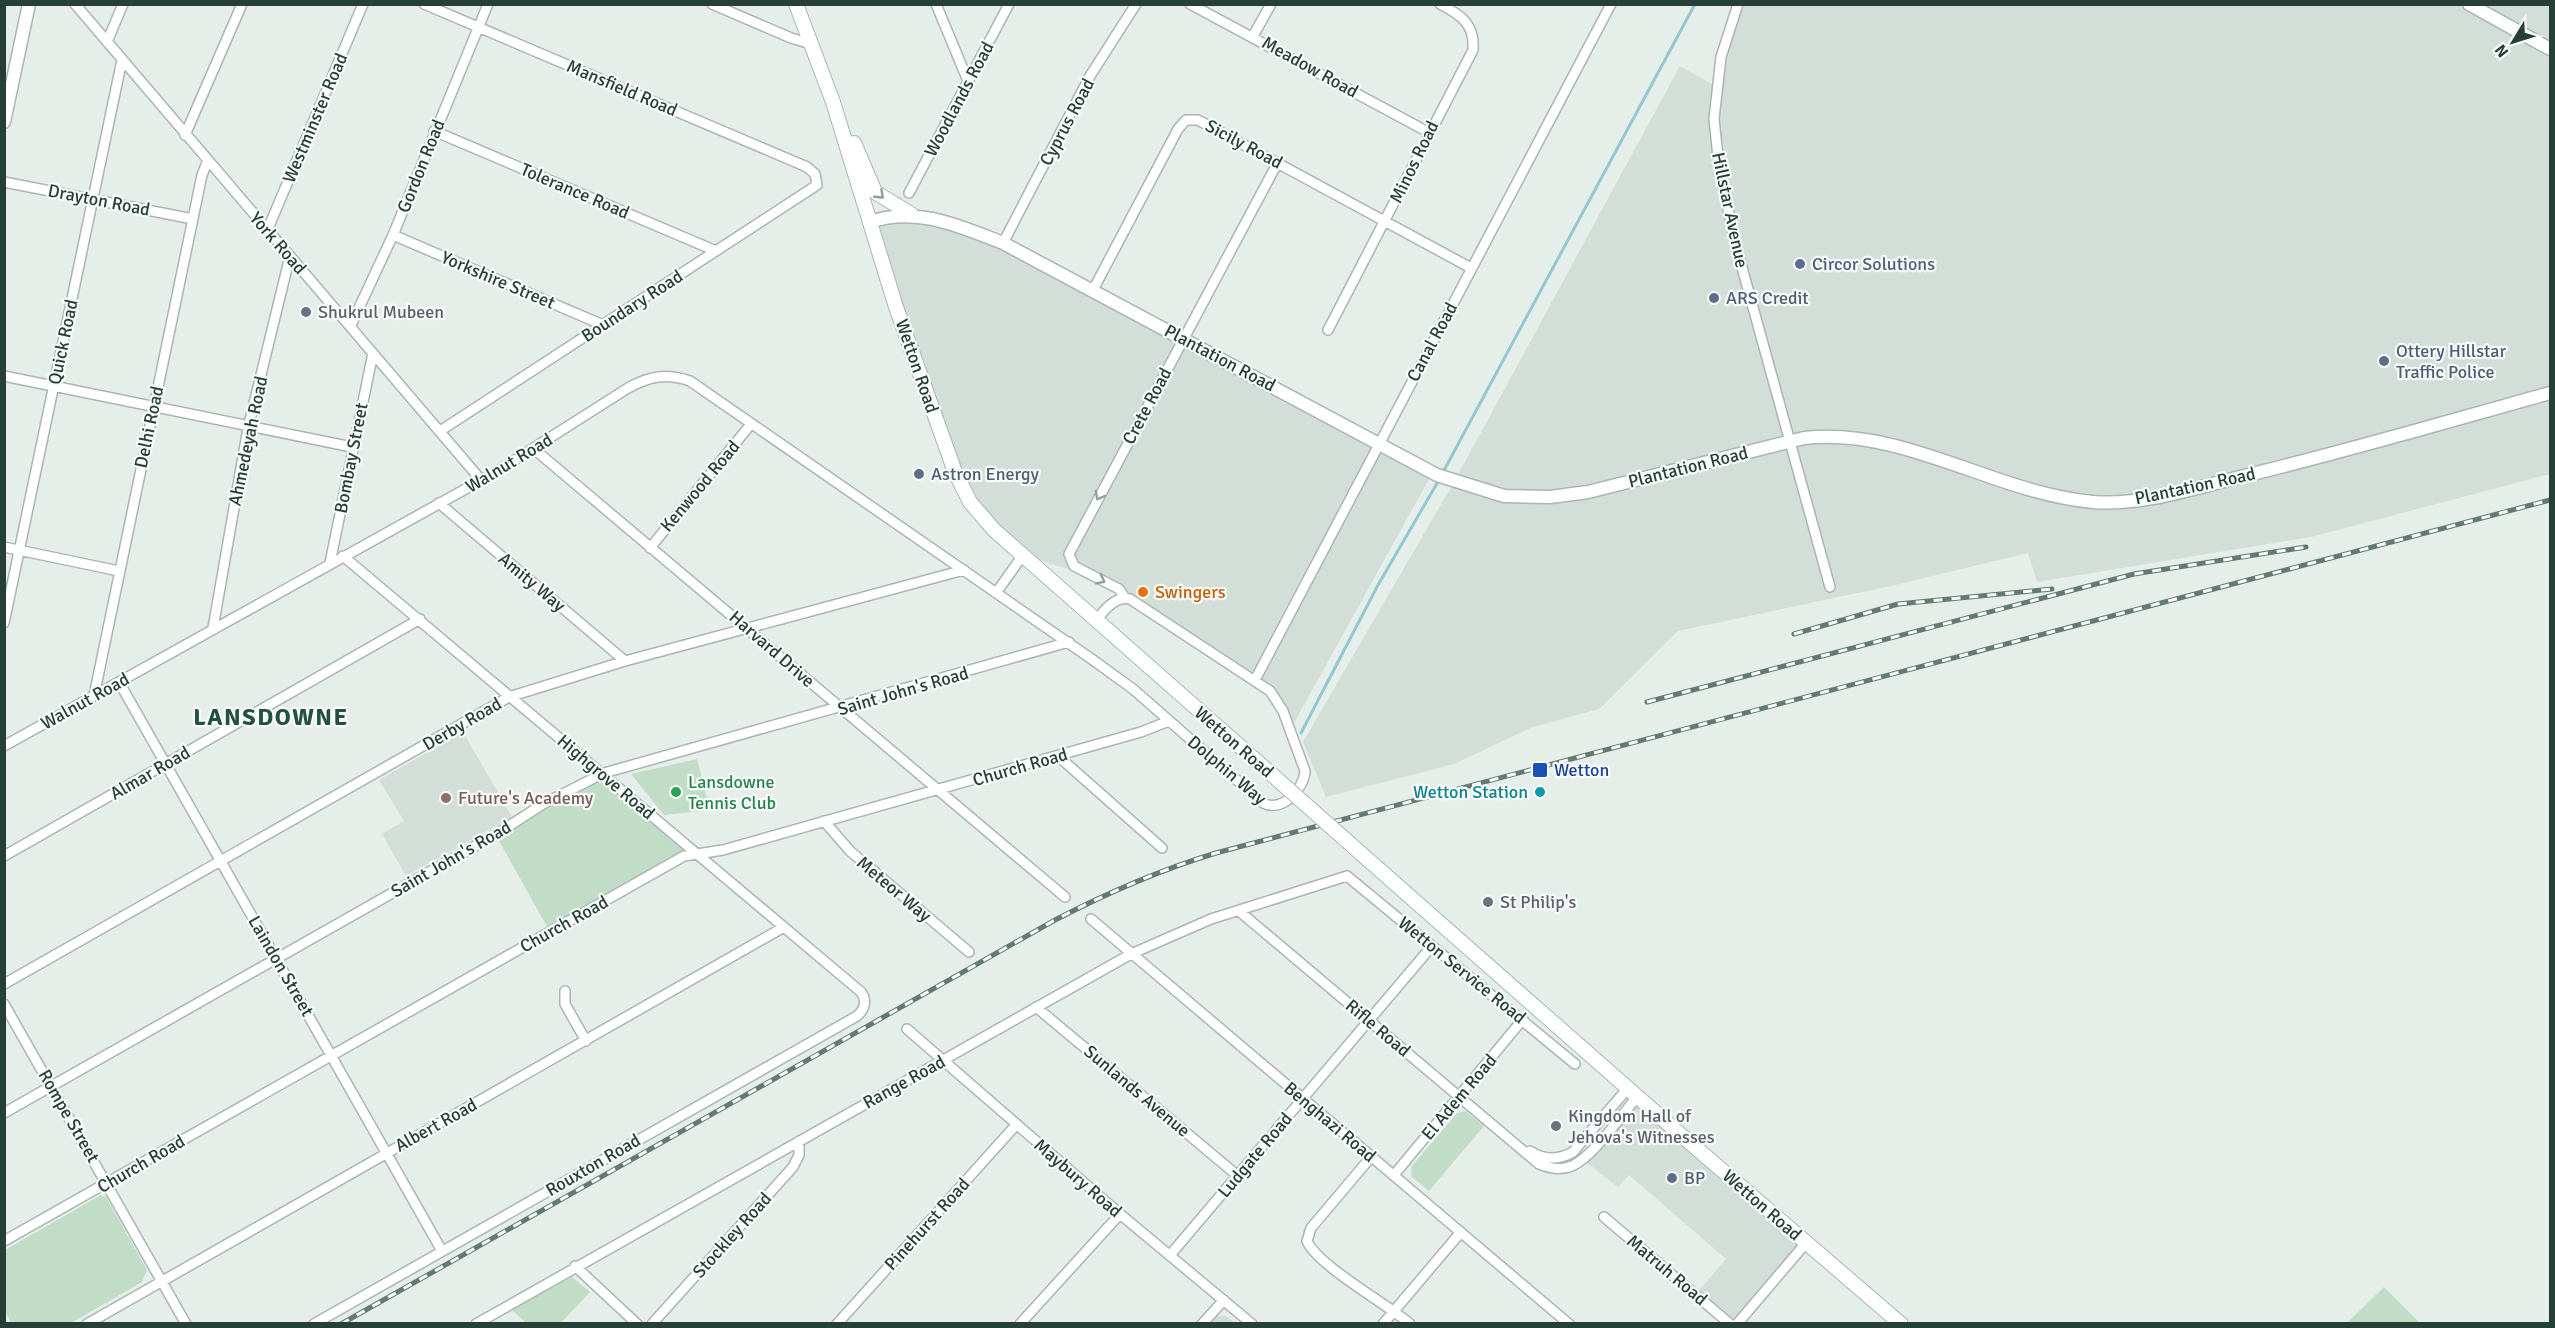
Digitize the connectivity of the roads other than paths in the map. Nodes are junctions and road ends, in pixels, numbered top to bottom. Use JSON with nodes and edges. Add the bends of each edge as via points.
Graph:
{"nodes":[{"id":1,"x":28,"y":4,"type":"edge"},
{"id":2,"x":75,"y":4,"type":"edge"},
{"id":3,"x":123,"y":4,"type":"edge"},
{"id":4,"x":242,"y":4,"type":"edge"},
{"id":5,"x":363,"y":4,"type":"edge"},
{"id":6,"x":424,"y":4,"type":"edge"},
{"id":7,"x":488,"y":4,"type":"edge"},
{"id":8,"x":712,"y":4,"type":"edge"},
{"id":9,"x":796,"y":4,"type":"edge"},
{"id":10,"x":936,"y":4,"type":"edge"},
{"id":11,"x":1009,"y":4,"type":"edge"},
{"id":12,"x":1136,"y":4,"type":"edge"},
{"id":13,"x":1190,"y":4,"type":"edge"},
{"id":14,"x":1271,"y":4,"type":"edge"},
{"id":15,"x":1440,"y":4,"type":"edge"},
{"id":16,"x":1611,"y":4,"type":"edge"},
{"id":17,"x":1738,"y":4,"type":"edge"},
{"id":18,"x":2469,"y":4,"type":"edge"},
{"id":19,"x":478,"y":27,"type":"junction"},
{"id":20,"x":1253,"y":36,"type":"junction"},
{"id":21,"x":107,"y":42,"type":"junction"},
{"id":22,"x":811,"y":44,"type":"junction"},
{"id":23,"x":2550,"y":49,"type":"edge"},
{"id":24,"x":122,"y":60,"type":"junction"},
{"id":25,"x":9,"y":81,"type":"edge"},
{"id":26,"x":968,"y":81,"type":"junction"},
{"id":27,"x":4,"y":122,"type":"edge"},
{"id":28,"x":842,"y":128,"type":"junction"},
{"id":29,"x":434,"y":131,"type":"junction"},
{"id":30,"x":1428,"y":132,"type":"junction"},
{"id":31,"x":185,"y":135,"type":"junction"},
{"id":32,"x":208,"y":160,"type":"junction"},
{"id":33,"x":1278,"y":162,"type":"junction"},
{"id":34,"x":816,"y":178,"type":"joint"},
{"id":35,"x":4,"y":182,"type":"edge"},
{"id":36,"x":909,"y":193,"type":"dead end"},
{"id":37,"x":93,"y":198,"type":"junction"},
{"id":38,"x":911,"y":214,"type":"junction"},
{"id":39,"x":193,"y":219,"type":"junction"},
{"id":40,"x":1386,"y":220,"type":"junction"},
{"id":41,"x":870,"y":222,"type":"junction"},
{"id":42,"x":267,"y":231,"type":"junction"},
{"id":43,"x":393,"y":235,"type":"junction"},
{"id":44,"x":1003,"y":243,"type":"junction"},
{"id":45,"x":716,"y":251,"type":"junction"},
{"id":46,"x":290,"y":256,"type":"junction"},
{"id":47,"x":1471,"y":268,"type":"junction"},
{"id":48,"x":1093,"y":290,"type":"junction"},
{"id":49,"x":603,"y":325,"type":"junction"},
{"id":50,"x":351,"y":326,"type":"junction"},
{"id":51,"x":1328,"y":330,"type":"dead end"},
{"id":52,"x":1183,"y":338,"type":"junction"},
{"id":53,"x":373,"y":353,"type":"junction"},
{"id":54,"x":4,"y":376,"type":"edge"},
{"id":55,"x":54,"y":386,"type":"junction"},
{"id":56,"x":2550,"y":393,"type":"edge"},
{"id":57,"x":153,"y":406,"type":"junction"},
{"id":58,"x":751,"y":424,"type":"junction"},
{"id":59,"x":248,"y":428,"type":"junction"},
{"id":60,"x":440,"y":431,"type":"junction"},
{"id":61,"x":1790,"y":442,"type":"junction"},
{"id":62,"x":1379,"y":444,"type":"junction"},
{"id":63,"x":352,"y":447,"type":"junction"},
{"id":64,"x":534,"y":449,"type":"junction"},
{"id":65,"x":481,"y":480,"type":"junction"},
{"id":66,"x":439,"y":503,"type":"junction"},
{"id":67,"x":4,"y":547,"type":"edge"},
{"id":68,"x":650,"y":548,"type":"junction"},
{"id":69,"x":20,"y":550,"type":"junction"},
{"id":70,"x":1023,"y":555,"type":"junction"},
{"id":71,"x":343,"y":556,"type":"junction"},
{"id":72,"x":330,"y":563,"type":"junction"},
{"id":73,"x":964,"y":570,"type":"junction"},
{"id":74,"x":119,"y":571,"type":"junction"},
{"id":75,"x":1830,"y":587,"type":"dead end"},
{"id":76,"x":996,"y":593,"type":"junction"},
{"id":77,"x":1125,"y":598,"type":"junction"},
{"id":78,"x":420,"y":619,"type":"junction"},
{"id":79,"x":1096,"y":621,"type":"junction"},
{"id":80,"x":4,"y":623,"type":"edge"},
{"id":81,"x":213,"y":628,"type":"junction"},
{"id":82,"x":750,"y":629,"type":"junction"},
{"id":83,"x":1068,"y":642,"type":"junction"},
{"id":84,"x":625,"y":661,"type":"junction"},
{"id":85,"x":1255,"y":680,"type":"junction"},
{"id":86,"x":119,"y":682,"type":"junction"},
{"id":87,"x":94,"y":696,"type":"junction"},
{"id":88,"x":509,"y":697,"type":"junction"},
{"id":89,"x":841,"y":708,"type":"junction"},
{"id":90,"x":1169,"y":721,"type":"junction"},
{"id":91,"x":4,"y":746,"type":"edge"},
{"id":92,"x":1059,"y":756,"type":"junction"},
{"id":93,"x":166,"y":764,"type":"junction"},
{"id":94,"x":604,"y":773,"type":"junction"},
{"id":95,"x":936,"y":790,"type":"junction"},
{"id":96,"x":825,"y":821,"type":"junction"},
{"id":97,"x":1162,"y":848,"type":"dead end"},
{"id":98,"x":696,"y":853,"type":"junction"},
{"id":99,"x":4,"y":856,"type":"edge"},
{"id":100,"x":221,"y":862,"type":"junction"},
{"id":101,"x":1347,"y":876,"type":"joint"},
{"id":102,"x":1065,"y":897,"type":"dead end"},
{"id":103,"x":1239,"y":911,"type":"junction"},
{"id":104,"x":1091,"y":919,"type":"dead end"},
{"id":105,"x":784,"y":927,"type":"junction"},
{"id":106,"x":1432,"y":946,"type":"junction"},
{"id":107,"x":969,"y":952,"type":"dead end"},
{"id":108,"x":1131,"y":954,"type":"junction"},
{"id":109,"x":276,"y":959,"type":"junction"},
{"id":110,"x":4,"y":984,"type":"edge"},
{"id":111,"x":565,"y":991,"type":"dead end"},
{"id":112,"x":865,"y":1001,"type":"joint"},
{"id":113,"x":4,"y":1004,"type":"edge"},
{"id":114,"x":1036,"y":1007,"type":"junction"},
{"id":115,"x":1368,"y":1019,"type":"junction"},
{"id":116,"x":1523,"y":1019,"type":"junction"},
{"id":117,"x":906,"y":1029,"type":"dead end"},
{"id":118,"x":586,"y":1041,"type":"junction"},
{"id":119,"x":332,"y":1056,"type":"junction"},
{"id":120,"x":941,"y":1061,"type":"junction"},
{"id":121,"x":1575,"y":1064,"type":"dead end"},
{"id":122,"x":52,"y":1086,"type":"junction"},
{"id":123,"x":1633,"y":1092,"type":"junction"},
{"id":124,"x":1461,"y":1096,"type":"junction"},
{"id":125,"x":1302,"y":1099,"type":"junction"},
{"id":126,"x":4,"y":1113,"type":"edge"},
{"id":127,"x":1016,"y":1125,"type":"junction"},
{"id":128,"x":799,"y":1140,"type":"junction"},
{"id":129,"x":387,"y":1153,"type":"junction"},
{"id":130,"x":1371,"y":1157,"type":"junction"},
{"id":131,"x":1394,"y":1175,"type":"junction"},
{"id":132,"x":1238,"y":1176,"type":"junction"},
{"id":133,"x":108,"y":1184,"type":"junction"},
{"id":134,"x":1120,"y":1214,"type":"junction"},
{"id":135,"x":1604,"y":1217,"type":"dead end"},
{"id":136,"x":1461,"y":1233,"type":"junction"},
{"id":137,"x":4,"y":1241,"type":"edge"},
{"id":138,"x":1806,"y":1242,"type":"junction"},
{"id":139,"x":442,"y":1251,"type":"junction"},
{"id":140,"x":1171,"y":1254,"type":"junction"},
{"id":141,"x":575,"y":1266,"type":"junction"},
{"id":142,"x":162,"y":1281,"type":"junction"},
{"id":143,"x":1224,"y":1300,"type":"junction"},
{"id":144,"x":1394,"y":1310,"type":"junction"},
{"id":145,"x":87,"y":1323,"type":"edge"},
{"id":146,"x":186,"y":1323,"type":"edge"},
{"id":147,"x":314,"y":1323,"type":"edge"},
{"id":148,"x":476,"y":1323,"type":"edge"},
{"id":149,"x":637,"y":1323,"type":"edge"},
{"id":150,"x":652,"y":1323,"type":"edge"},
{"id":151,"x":837,"y":1323,"type":"edge"},
{"id":152,"x":1020,"y":1323,"type":"edge"},
{"id":153,"x":1202,"y":1323,"type":"edge"},
{"id":154,"x":1252,"y":1323,"type":"edge"},
{"id":155,"x":1383,"y":1323,"type":"edge"},
{"id":156,"x":1410,"y":1323,"type":"edge"},
{"id":157,"x":1569,"y":1323,"type":"edge"},
{"id":158,"x":1730,"y":1323,"type":"edge"},
{"id":159,"x":1737,"y":1323,"type":"edge"},
{"id":160,"x":1901,"y":1323,"type":"edge"}],
"edges":[{"from":1,"to":25,"type":"street"},
{"from":2,"to":21,"type":"street","name":"York Road"},
{"from":3,"to":21,"type":"street"},
{"from":4,"to":31,"type":"street"},
{"from":5,"to":42,"type":"street","name":"Westminster Road"},
{"from":6,"to":19,"type":"street","name":"Mansfield Road"},
{"from":7,"to":19,"type":"street","name":"Gordon Road"},
{"from":8,"to":22,"type":"street"},
{"from":9,"to":22,"type":"main road","name":"Wetton Road"},
{"from":10,"to":26,"type":"street"},
{"from":11,"to":26,"type":"street","name":"Woodlands Road"},
{"from":12,"to":44,"type":"street","name":"Cyprus Road","via":[[1090,76]]},
{"from":13,"to":20,"type":"street","name":"Meadow Road"},
{"from":14,"to":20,"type":"street"},
{"from":15,"to":30,"type":"street","name":"Minos Road","via":[[1467,22],[1472,31],[1473,50]]},
{"from":16,"to":47,"type":"street","name":"Canal Road"},
{"from":17,"to":61,"type":"street","name":"Hillstar Avenue","via":[[1721,57],[1714,119],[1716,141],[1735,242]]},
{"from":18,"to":23,"type":"street"},
{"from":19,"to":29,"type":"street","name":"Gordon Road"},
{"from":19,"to":34,"type":"street","name":"Mansfield Road","via":[[807,167]]},
{"from":20,"to":30,"type":"street","name":"Meadow Road"},
{"from":21,"to":24,"type":"street","name":"York Road"},
{"from":22,"to":28,"type":"main road","name":"Wetton Road"},
{"from":24,"to":31,"type":"street","name":"York Road"},
{"from":24,"to":37,"type":"street","name":"Quick Road"},
{"from":25,"to":27,"type":"street"},
{"from":26,"to":36,"type":"street","name":"Woodlands Road"},
{"from":28,"to":38,"type":"main road","one_way":true,"via":[[852,138],[875,192]]},
{"from":28,"to":41,"type":"main road","name":"Wetton Road"},
{"from":29,"to":43,"type":"street","name":"Gordon Road"},
{"from":29,"to":45,"type":"street","name":"Tolerance Road"},
{"from":30,"to":40,"type":"street","name":"Minos Road"},
{"from":31,"to":32,"type":"street","name":"York Road"},
{"from":32,"to":39,"type":"street","name":"Delhi Road"},
{"from":32,"to":42,"type":"street","name":"York Road"},
{"from":33,"to":40,"type":"street","name":"Sicily Road"},
{"from":33,"to":48,"type":"street","name":"Sicily Road","via":[[1198,120],[1186,120]]},
{"from":33,"to":52,"type":"street","name":"Crete Road"},
{"from":34,"to":45,"type":"street","name":"Boundary Road","via":[[817,185],[810,191]]},
{"from":35,"to":37,"type":"street","name":"Drayton Road"},
{"from":37,"to":39,"type":"street","name":"Drayton Road"},
{"from":37,"to":55,"type":"street","name":"Quick Road"},
{"from":38,"to":41,"type":"street","name":"Plantation Road"},
{"from":38,"to":44,"type":"street","name":"Plantation Road","via":[[950,223]]},
{"from":39,"to":57,"type":"street","name":"Delhi Road"},
{"from":40,"to":47,"type":"street","name":"Sicily Road"},
{"from":40,"to":51,"type":"street","name":"Minos Road"},
{"from":41,"to":70,"type":"main road","name":"Wetton Road","via":[[917,370],[964,493],[982,519]]},
{"from":42,"to":46,"type":"street","name":"York Road"},
{"from":43,"to":49,"type":"street","name":"Yorkshire Street"},
{"from":43,"to":50,"type":"street","name":"Gordon Road"},
{"from":44,"to":48,"type":"street","name":"Plantation Road"},
{"from":45,"to":49,"type":"street","name":"Boundary Road"},
{"from":46,"to":50,"type":"street","name":"York Road"},
{"from":46,"to":59,"type":"street","name":"Ahmedeyah Road"},
{"from":47,"to":62,"type":"street","name":"Canal Road"},
{"from":48,"to":52,"type":"street","name":"Plantation Road"},
{"from":49,"to":60,"type":"street","name":"Boundary Road"},
{"from":50,"to":53,"type":"street","name":"York Road"},
{"from":52,"to":62,"type":"street","name":"Plantation Road"},
{"from":52,"to":77,"type":"street","name":"Crete Road","one_way":true,"via":[[1069,554],[1074,566],[1119,589]]},
{"from":53,"to":60,"type":"street","name":"York Road"},
{"from":53,"to":63,"type":"street","name":"Bombay Street"},
{"from":54,"to":55,"type":"street"},
{"from":55,"to":57,"type":"street"},
{"from":55,"to":69,"type":"street","name":"Quick Road"},
{"from":56,"to":61,"type":"street","name":"Plantation Road","via":[[2286,466],[2129,501],[2097,502],[2041,493],[1882,442],[1835,435]]},
{"from":57,"to":59,"type":"street"},
{"from":57,"to":74,"type":"street","name":"Delhi Road"},
{"from":58,"to":64,"type":"street","name":"Walnut Road","via":[[690,381],[660,375],[628,388]]},
{"from":58,"to":68,"type":"street","name":"Kenwood Road"},
{"from":58,"to":73,"type":"street","name":"Walnut Road"},
{"from":59,"to":63,"type":"street"},
{"from":59,"to":81,"type":"street","name":"Ahmedeyah Road"},
{"from":60,"to":65,"type":"street","name":"York Road"},
{"from":61,"to":62,"type":"street","name":"Plantation Road","via":[[1588,492],[1532,498],[1497,495],[1454,483]]},
{"from":61,"to":75,"type":"street","name":"Hillstar Avenue"},
{"from":62,"to":85,"type":"street","name":"Canal Road"},
{"from":63,"to":72,"type":"street","name":"Bombay Street"},
{"from":64,"to":65,"type":"street","name":"Walnut Road"},
{"from":64,"to":68,"type":"street","name":"Harvard Drive"},
{"from":65,"to":66,"type":"street","name":"Walnut Road"},
{"from":66,"to":71,"type":"street","name":"Walnut Road"},
{"from":66,"to":84,"type":"street","name":"Amity Way"},
{"from":67,"to":69,"type":"street"},
{"from":68,"to":82,"type":"street","name":"Harvard Drive"},
{"from":69,"to":74,"type":"street"},
{"from":69,"to":80,"type":"street","name":"Quick Road"},
{"from":70,"to":76,"type":"street"},
{"from":70,"to":79,"type":"main road","name":"Wetton Road"},
{"from":71,"to":72,"type":"street","name":"Walnut Road"},
{"from":71,"to":78,"type":"street","name":"Highgrove Road"},
{"from":72,"to":81,"type":"street","name":"Walnut Road"},
{"from":73,"to":76,"type":"street","name":"Walnut Road"},
{"from":73,"to":82,"type":"street","name":"Derby Road"},
{"from":74,"to":87,"type":"street","name":"Delhi Road"},
{"from":76,"to":83,"type":"street","name":"Dolphin Way"},
{"from":77,"to":79,"type":"street","via":[[1112,603]]},
{"from":77,"to":85,"type":"street","name":"Dolphin Way"},
{"from":78,"to":88,"type":"street","name":"Highgrove Road"},
{"from":78,"to":93,"type":"street","name":"Almar Road"},
{"from":79,"to":123,"type":"main road","name":"Wetton Road","bridge":true},
{"from":81,"to":86,"type":"street","name":"Walnut Road"},
{"from":82,"to":84,"type":"street","name":"Derby Road"},
{"from":82,"to":89,"type":"street","name":"Harvard Drive"},
{"from":83,"to":89,"type":"street","name":"Saint John's Road"},
{"from":83,"to":90,"type":"street","name":"Dolphin Way","via":[[1133,689]]},
{"from":84,"to":88,"type":"street","name":"Derby Road"},
{"from":85,"to":90,"type":"street","name":"Dolphin Way","via":[[1278,701],[1305,771],[1286,802],[1272,807],[1263,803]]},
{"from":86,"to":87,"type":"street","name":"Walnut Road"},
{"from":86,"to":93,"type":"street","name":"Laindon Street"},
{"from":87,"to":91,"type":"street","name":"Walnut Road"},
{"from":88,"to":94,"type":"street","name":"Highgrove Road"},
{"from":88,"to":100,"type":"street","name":"Derby Road"},
{"from":89,"to":94,"type":"street","name":"Saint John's Road"},
{"from":89,"to":95,"type":"street","name":"Harvard Drive"},
{"from":90,"to":92,"type":"street","name":"Church Road"},
{"from":92,"to":95,"type":"street","name":"Church Road"},
{"from":92,"to":97,"type":"street"},
{"from":93,"to":99,"type":"street","name":"Almar Road"},
{"from":93,"to":100,"type":"street","name":"Laindon Street"},
{"from":94,"to":98,"type":"street","name":"Highgrove Road"},
{"from":94,"to":109,"type":"street","name":"Saint John's Road","via":[[543,804]]},
{"from":95,"to":96,"type":"street","name":"Church Road"},
{"from":95,"to":102,"type":"street","name":"Harvard Drive"},
{"from":96,"to":98,"type":"street","name":"Church Road"},
{"from":96,"to":107,"type":"street","name":"Meteor Way","via":[[850,851]]},
{"from":98,"to":105,"type":"street","name":"Highgrove Road"},
{"from":98,"to":119,"type":"street","name":"Church Road"},
{"from":100,"to":109,"type":"street","name":"Laindon Street"},
{"from":100,"to":110,"type":"street","name":"Derby Road"},
{"from":101,"to":103,"type":"street","name":"Range Road"},
{"from":101,"to":106,"type":"street","name":"Wetton Service Road"},
{"from":103,"to":108,"type":"street","name":"Range Road"},
{"from":103,"to":115,"type":"street","name":"Rifle Road"},
{"from":104,"to":108,"type":"street","name":"Benghazi Road"},
{"from":105,"to":112,"type":"street","name":"Highgrove Road","via":[[861,992]]},
{"from":105,"to":118,"type":"street","name":"Albert Road"},
{"from":106,"to":115,"type":"street","name":"Ludgate Road"},
{"from":106,"to":116,"type":"street","name":"Wetton Service Road"},
{"from":108,"to":114,"type":"street","name":"Range Road"},
{"from":108,"to":125,"type":"street","name":"Benghazi Road"},
{"from":109,"to":119,"type":"street","name":"Laindon Street"},
{"from":109,"to":122,"type":"street","name":"Saint John's Road"},
{"from":111,"to":118,"type":"street","via":[[565,1004]]},
{"from":112,"to":139,"type":"street","name":"Rouxton Road","via":[[857,1016]]},
{"from":113,"to":122,"type":"street","name":"Rompe Street"},
{"from":114,"to":120,"type":"street","name":"Range Road"},
{"from":114,"to":132,"type":"street","name":"Sunlands Avenue"},
{"from":115,"to":124,"type":"street","name":"Rifle Road"},
{"from":115,"to":125,"type":"street","name":"Ludgate Road"},
{"from":116,"to":121,"type":"street","name":"Wetton Service Road"},
{"from":116,"to":124,"type":"street","name":"El Adem Road"},
{"from":117,"to":120,"type":"street","name":"Maybury Road"},
{"from":118,"to":129,"type":"street","name":"Albert Road"},
{"from":119,"to":129,"type":"street","name":"Laindon Street"},
{"from":119,"to":133,"type":"street","name":"Church Road"},
{"from":120,"to":127,"type":"street","name":"Maybury Road"},
{"from":120,"to":128,"type":"street","name":"Range Road"},
{"from":122,"to":126,"type":"street","name":"Saint John's Road"},
{"from":122,"to":133,"type":"street","name":"Rompe Street"},
{"from":123,"to":124,"type":"street","name":"Rifle Road","via":[[1592,1148],[1573,1165],[1553,1169],[1539,1164]]},
{"from":123,"to":138,"type":"main road","name":"Wetton Road"},
{"from":124,"to":131,"type":"street","name":"El Adem Road"},
{"from":125,"to":130,"type":"street","name":"Benghazi Road"},
{"from":125,"to":132,"type":"street","name":"Ludgate Road"},
{"from":127,"to":134,"type":"street","name":"Maybury Road"},
{"from":127,"to":151,"type":"street","name":"Pinehurst Road"},
{"from":128,"to":141,"type":"street","name":"Range Road"},
{"from":128,"to":150,"type":"street","name":"Stockley Road","via":[[799,1155],[793,1167]]},
{"from":129,"to":139,"type":"street","name":"Laindon Street"},
{"from":129,"to":142,"type":"street","name":"Albert Road"},
{"from":130,"to":131,"type":"street","name":"Benghazi Road"},
{"from":130,"to":144,"type":"street","via":[[1311,1228],[1307,1242],[1352,1283]]},
{"from":131,"to":136,"type":"street","name":"Benghazi Road"},
{"from":132,"to":140,"type":"street","name":"Ludgate Road"},
{"from":133,"to":137,"type":"street","name":"Church Road"},
{"from":133,"to":142,"type":"street","name":"Rompe Street"},
{"from":134,"to":140,"type":"street","name":"Maybury Road"},
{"from":134,"to":152,"type":"street"},
{"from":135,"to":158,"type":"street","name":"Matruh Road"},
{"from":136,"to":144,"type":"street"},
{"from":136,"to":157,"type":"street","name":"Benghazi Road"},
{"from":138,"to":159,"type":"street"},
{"from":138,"to":160,"type":"main road","name":"Wetton Road"},
{"from":139,"to":147,"type":"street","name":"Rouxton Road"},
{"from":140,"to":143,"type":"street","name":"Maybury Road"},
{"from":141,"to":148,"type":"street","name":"Range Road"},
{"from":141,"to":149,"type":"street"},
{"from":142,"to":145,"type":"street","name":"Albert Road"},
{"from":142,"to":146,"type":"street","name":"Rompe Street"},
{"from":143,"to":153,"type":"street"},
{"from":143,"to":154,"type":"street","name":"Maybury Road"},
{"from":144,"to":155,"type":"street"},
{"from":144,"to":156,"type":"street"}]}
